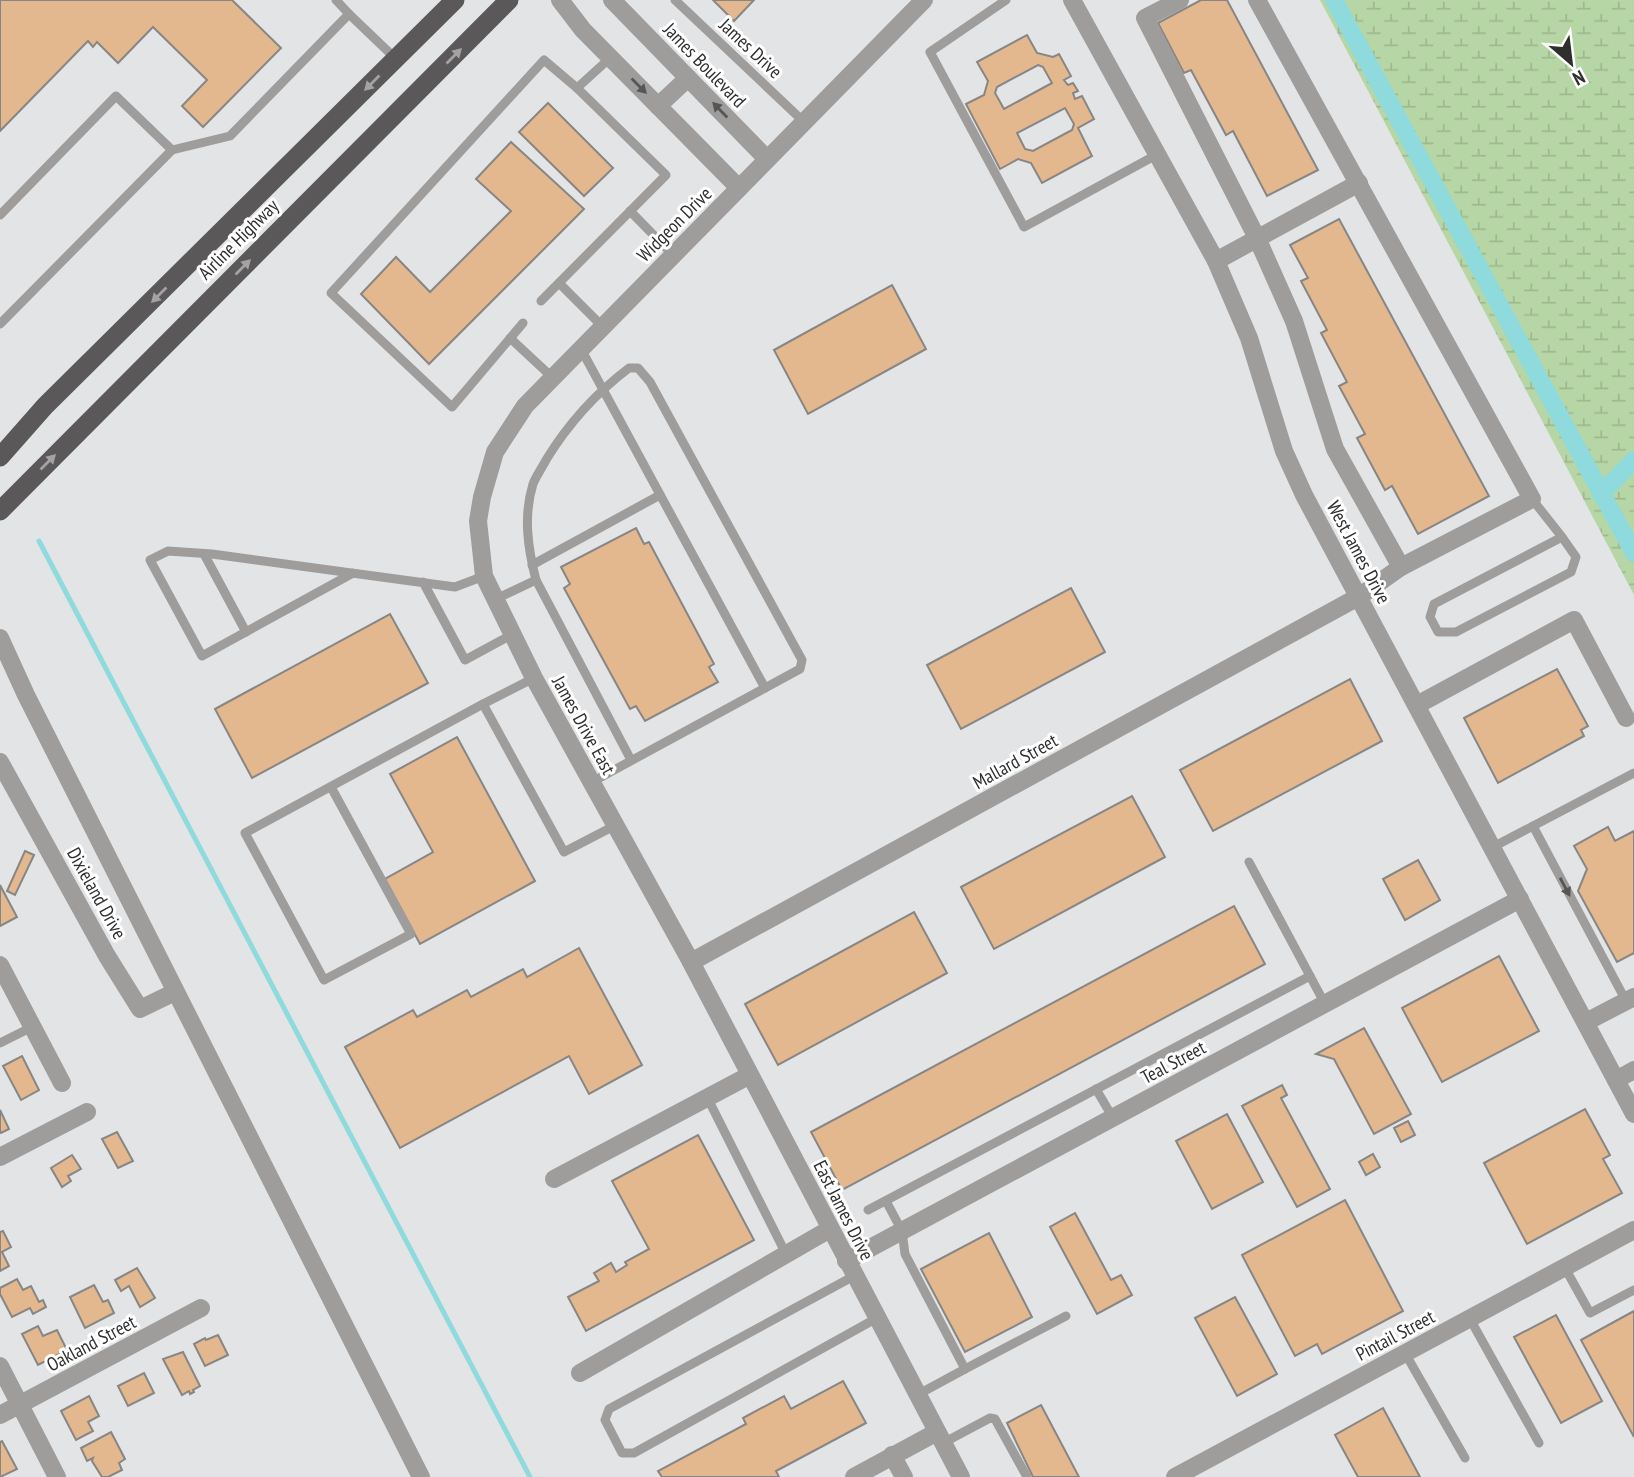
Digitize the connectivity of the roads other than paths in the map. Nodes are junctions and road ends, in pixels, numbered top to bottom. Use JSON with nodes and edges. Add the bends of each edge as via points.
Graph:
{"nodes":[{"id":1,"x":336,"y":0,"type":"edge"},
{"id":2,"x":455,"y":0,"type":"edge"},
{"id":3,"x":509,"y":0,"type":"edge"},
{"id":4,"x":560,"y":0,"type":"edge"},
{"id":5,"x":675,"y":0,"type":"edge"},
{"id":6,"x":924,"y":0,"type":"edge"},
{"id":7,"x":1006,"y":0,"type":"edge"},
{"id":8,"x":1072,"y":0,"type":"edge"},
{"id":9,"x":1180,"y":0,"type":"edge"},
{"id":10,"x":1257,"y":0,"type":"edge"},
{"id":11,"x":614,"y":1,"type":"edge"},
{"id":12,"x":349,"y":14,"type":"junction"},
{"id":13,"x":610,"y":58,"type":"junction"},
{"id":14,"x":396,"y":59,"type":"junction"},
{"id":15,"x":688,"y":78,"type":"junction"},
{"id":16,"x":577,"y":88,"type":"junction"},
{"id":17,"x":658,"y":106,"type":"junction"},
{"id":18,"x":804,"y":122,"type":"junction"},
{"id":19,"x":172,"y":150,"type":"junction"},
{"id":20,"x":1158,"y":153,"type":"junction"},
{"id":21,"x":767,"y":159,"type":"junction"},
{"id":22,"x":1359,"y":183,"type":"junction"},
{"id":23,"x":739,"y":188,"type":"junction"},
{"id":24,"x":631,"y":211,"type":"junction"},
{"id":25,"x":0,"y":215,"type":"edge"},
{"id":26,"x":1257,"y":238,"type":"junction"},
{"id":27,"x":673,"y":255,"type":"junction"},
{"id":28,"x":1216,"y":261,"type":"junction"},
{"id":29,"x":559,"y":284,"type":"junction"},
{"id":30,"x":541,"y":302,"type":"dead end"},
{"id":31,"x":523,"y":323,"type":"dead end"},
{"id":32,"x":0,"y":324,"type":"edge"},
{"id":33,"x":603,"y":326,"type":"junction"},
{"id":34,"x":510,"y":338,"type":"junction"},
{"id":35,"x":580,"y":348,"type":"junction"},
{"id":36,"x":552,"y":378,"type":"junction"},
{"id":37,"x":602,"y":388,"type":"junction"},
{"id":38,"x":0,"y":457,"type":"edge"},
{"id":39,"x":660,"y":495,"type":"junction"},
{"id":40,"x":482,"y":498,"type":"joint"},
{"id":41,"x":1532,"y":499,"type":"junction"},
{"id":42,"x":0,"y":511,"type":"edge"},
{"id":43,"x":1562,"y":537,"type":"junction"},
{"id":44,"x":204,"y":554,"type":"junction"},
{"id":45,"x":532,"y":565,"type":"junction"},
{"id":46,"x":1401,"y":567,"type":"junction"},
{"id":47,"x":353,"y":573,"type":"junction"},
{"id":48,"x":484,"y":576,"type":"junction"},
{"id":49,"x":536,"y":580,"type":"junction"},
{"id":50,"x":424,"y":582,"type":"junction"},
{"id":51,"x":1360,"y":596,"type":"junction"},
{"id":52,"x":496,"y":599,"type":"junction"},
{"id":53,"x":246,"y":632,"type":"junction"},
{"id":54,"x":513,"y":634,"type":"junction"},
{"id":55,"x":0,"y":638,"type":"edge"},
{"id":56,"x":534,"y":678,"type":"junction"},
{"id":57,"x":765,"y":688,"type":"junction"},
{"id":58,"x":483,"y":704,"type":"junction"},
{"id":59,"x":1417,"y":705,"type":"junction"},
{"id":60,"x":1626,"y":718,"type":"dead end"},
{"id":61,"x":631,"y":760,"type":"junction"},
{"id":62,"x":0,"y":762,"type":"edge"},
{"id":63,"x":1634,"y":773,"type":"edge"},
{"id":64,"x":592,"y":782,"type":"junction"},
{"id":65,"x":331,"y":787,"type":"junction"},
{"id":66,"x":615,"y":825,"type":"junction"},
{"id":67,"x":1533,"y":827,"type":"junction"},
{"id":68,"x":1493,"y":847,"type":"junction"},
{"id":69,"x":1249,"y":862,"type":"dead end"},
{"id":70,"x":1520,"y":900,"type":"junction"},
{"id":71,"x":691,"y":962,"type":"junction"},
{"id":72,"x":2,"y":972,"type":"edge"},
{"id":73,"x":1310,"y":976,"type":"junction"},
{"id":74,"x":175,"y":992,"type":"junction"},
{"id":75,"x":1630,"y":999,"type":"edge"},
{"id":76,"x":1325,"y":1004,"type":"junction"},
{"id":77,"x":1586,"y":1022,"type":"junction"},
{"id":78,"x":32,"y":1027,"type":"junction"},
{"id":79,"x":0,"y":1042,"type":"edge"},
{"id":80,"x":1634,"y":1070,"type":"edge"},
{"id":81,"x":750,"y":1075,"type":"junction"},
{"id":82,"x":1616,"y":1080,"type":"junction"},
{"id":83,"x":62,"y":1083,"type":"dead end"},
{"id":84,"x":1096,"y":1089,"type":"junction"},
{"id":85,"x":708,"y":1099,"type":"junction"},
{"id":86,"x":87,"y":1112,"type":"dead end"},
{"id":87,"x":1634,"y":1114,"type":"edge"},
{"id":88,"x":1113,"y":1118,"type":"junction"},
{"id":89,"x":0,"y":1157,"type":"edge"},
{"id":90,"x":554,"y":1179,"type":"dead end"},
{"id":91,"x":886,"y":1200,"type":"junction"},
{"id":92,"x":868,"y":1210,"type":"dead end"},
{"id":93,"x":830,"y":1228,"type":"junction"},
{"id":94,"x":1634,"y":1230,"type":"edge"},
{"id":95,"x":902,"y":1231,"type":"junction"},
{"id":96,"x":786,"y":1254,"type":"junction"},
{"id":97,"x":850,"y":1268,"type":"junction"},
{"id":98,"x":1565,"y":1268,"type":"junction"},
{"id":99,"x":1634,"y":1290,"type":"edge"},
{"id":100,"x":201,"y":1308,"type":"dead end"},
{"id":101,"x":1066,"y":1315,"type":"dead end"},
{"id":102,"x":877,"y":1318,"type":"junction"},
{"id":103,"x":1470,"y":1319,"type":"junction"},
{"id":104,"x":1405,"y":1353,"type":"junction"},
{"id":105,"x":0,"y":1366,"type":"edge"},
{"id":106,"x":965,"y":1369,"type":"junction"},
{"id":107,"x":580,"y":1373,"type":"dead end"},
{"id":108,"x":917,"y":1395,"type":"junction"},
{"id":109,"x":20,"y":1405,"type":"junction"},
{"id":110,"x":0,"y":1415,"type":"edge"},
{"id":111,"x":940,"y":1438,"type":"junction"},
{"id":112,"x":1539,"y":1443,"type":"dead end"},
{"id":113,"x":892,"y":1455,"type":"junction"},
{"id":114,"x":1465,"y":1458,"type":"dead end"},
{"id":115,"x":57,"y":1477,"type":"edge"},
{"id":116,"x":421,"y":1477,"type":"edge"},
{"id":117,"x":854,"y":1477,"type":"edge"},
{"id":118,"x":904,"y":1477,"type":"edge"},
{"id":119,"x":961,"y":1477,"type":"edge"},
{"id":120,"x":1027,"y":1477,"type":"edge"},
{"id":121,"x":1175,"y":1477,"type":"edge"}],
"edges":[{"from":1,"to":12,"type":"lane"},
{"from":2,"to":14,"type":"highway","name":"Airline Highway"},
{"from":42,"to":3,"type":"highway","name":"Airline Highway","one_way":true},
{"from":4,"to":13,"type":"street"},
{"from":5,"to":18,"type":"lane","name":"James Drive"},
{"from":6,"to":18,"type":"street","name":"Widgeon Drive"},
{"from":7,"to":20,"type":"lane","via":[[930,52],[1024,227]]},
{"from":8,"to":20,"type":"street","name":"West James Drive"},
{"from":9,"to":26,"type":"street","via":[[1145,18]]},
{"from":10,"to":22,"type":"street"},
{"from":11,"to":15,"type":"street","name":"James Boulevard"},
{"from":12,"to":14,"type":"lane"},
{"from":12,"to":19,"type":"lane","via":[[230,136]]},
{"from":13,"to":16,"type":"lane"},
{"from":13,"to":17,"type":"street","one_way":true},
{"from":14,"to":38,"type":"highway","name":"Airline Highway","one_way":true,"via":[[45,406]]},
{"from":15,"to":17,"type":"street"},
{"from":21,"to":15,"type":"street","name":"James Boulevard","one_way":true},
{"from":16,"to":24,"type":"lane","via":[[666,174]]},
{"from":16,"to":34,"type":"lane","via":[[544,60],[331,293],[452,407]]},
{"from":17,"to":23,"type":"street"},
{"from":18,"to":21,"type":"street","name":"Widgeon Drive"},
{"from":19,"to":25,"type":"lane","via":[[116,96]]},
{"from":19,"to":32,"type":"lane"},
{"from":20,"to":28,"type":"street","name":"West James Drive"},
{"from":21,"to":23,"type":"street","name":"Widgeon Drive"},
{"from":22,"to":26,"type":"street"},
{"from":22,"to":41,"type":"street"},
{"from":23,"to":27,"type":"street","name":"Widgeon Drive"},
{"from":24,"to":27,"type":"lane"},
{"from":24,"to":29,"type":"lane"},
{"from":26,"to":28,"type":"street"},
{"from":26,"to":46,"type":"street","via":[[1294,321],[1335,449]]},
{"from":27,"to":33,"type":"street","name":"Widgeon Drive"},
{"from":28,"to":51,"type":"street","name":"West James Drive","via":[[1249,338],[1284,451]]},
{"from":29,"to":30,"type":"lane"},
{"from":29,"to":33,"type":"lane"},
{"from":31,"to":34,"type":"lane"},
{"from":33,"to":35,"type":"street","name":"Widgeon Drive"},
{"from":34,"to":36,"type":"lane"},
{"from":35,"to":36,"type":"street","name":"Widgeon Drive"},
{"from":35,"to":37,"type":"lane"},
{"from":36,"to":40,"type":"street","name":"Widgeon Drive","via":[[525,406],[495,452]]},
{"from":37,"to":39,"type":"lane"},
{"from":37,"to":45,"type":"lane","via":[[557,442],[533,483],[527,525]]},
{"from":37,"to":57,"type":"lane","via":[[629,368],[638,368],[650,382],[802,660],[800,669]]},
{"from":39,"to":45,"type":"lane"},
{"from":39,"to":57,"type":"lane"},
{"from":40,"to":48,"type":"street","name":"James Drive East","via":[[478,522]]},
{"from":41,"to":43,"type":"lane"},
{"from":41,"to":46,"type":"street","name":"Mallard Street"},
{"from":43,"to":43,"type":"lane","via":[[1434,604],[1430,617],[1438,632],[1456,632],[1571,572],[1576,557]]},
{"from":44,"to":47,"type":"lane"},
{"from":44,"to":53,"type":"lane"},
{"from":44,"to":53,"type":"lane","via":[[168,551],[150,560],[202,656]]},
{"from":45,"to":49,"type":"lane"},
{"from":46,"to":51,"type":"street","name":"Mallard Street"},
{"from":47,"to":50,"type":"lane"},
{"from":47,"to":53,"type":"lane"},
{"from":48,"to":50,"type":"lane","via":[[455,587]]},
{"from":48,"to":52,"type":"street","name":"James Drive East"},
{"from":49,"to":52,"type":"lane"},
{"from":49,"to":61,"type":"lane"},
{"from":50,"to":54,"type":"lane","via":[[465,660]]},
{"from":51,"to":59,"type":"street","name":"West James Drive"},
{"from":51,"to":71,"type":"street","name":"Mallard Street"},
{"from":52,"to":54,"type":"street","name":"James Drive East"},
{"from":54,"to":56,"type":"street","name":"James Drive East"},
{"from":55,"to":74,"type":"street"},
{"from":56,"to":58,"type":"lane"},
{"from":56,"to":64,"type":"street","name":"James Drive East"},
{"from":57,"to":61,"type":"lane"},
{"from":58,"to":65,"type":"lane"},
{"from":58,"to":66,"type":"lane","via":[[564,852]]},
{"from":59,"to":60,"type":"street","via":[[1574,620]]},
{"from":59,"to":68,"type":"street","name":"West James Drive"},
{"from":61,"to":64,"type":"lane"},
{"from":62,"to":74,"type":"street","name":"Dixieland Drive","via":[[140,1009]]},
{"from":63,"to":67,"type":"lane"},
{"from":64,"to":66,"type":"street","name":"James Drive East"},
{"from":65,"to":65,"type":"lane","via":[[245,833],[324,981],[411,934]]},
{"from":66,"to":71,"type":"street","name":"James Drive East"},
{"from":67,"to":68,"type":"lane"},
{"from":67,"to":75,"type":"lane","one_way":true},
{"from":68,"to":70,"type":"street","name":"West James Drive"},
{"from":69,"to":73,"type":"lane"},
{"from":70,"to":76,"type":"street","name":"Teal Street"},
{"from":70,"to":77,"type":"street","name":"West James Drive"},
{"from":71,"to":81,"type":"street","name":"East James Drive"},
{"from":72,"to":78,"type":"street"},
{"from":73,"to":76,"type":"lane"},
{"from":73,"to":84,"type":"lane"},
{"from":74,"to":116,"type":"street"},
{"from":75,"to":77,"type":"street"},
{"from":76,"to":88,"type":"street","name":"Teal Street"},
{"from":77,"to":82,"type":"street","name":"West James Drive"},
{"from":78,"to":79,"type":"lane"},
{"from":78,"to":83,"type":"street"},
{"from":80,"to":82,"type":"street"},
{"from":81,"to":85,"type":"street"},
{"from":81,"to":93,"type":"street","name":"East James Drive"},
{"from":82,"to":87,"type":"street","name":"West James Drive"},
{"from":84,"to":88,"type":"lane"},
{"from":84,"to":91,"type":"lane"},
{"from":85,"to":90,"type":"street"},
{"from":85,"to":96,"type":"lane"},
{"from":86,"to":89,"type":"street"},
{"from":88,"to":95,"type":"street","name":"Teal Street"},
{"from":91,"to":92,"type":"lane"},
{"from":91,"to":95,"type":"lane"},
{"from":93,"to":96,"type":"street"},
{"from":93,"to":97,"type":"street","name":"East James Drive"},
{"from":94,"to":98,"type":"street","name":"Pintail Street"},
{"from":95,"to":97,"type":"street","name":"Teal Street"},
{"from":95,"to":106,"type":"lane","via":[[905,1254]]},
{"from":96,"to":107,"type":"street"},
{"from":97,"to":102,"type":"street","name":"East James Drive"},
{"from":97,"to":102,"type":"lane","via":[[609,1409],[605,1420],[622,1453],[635,1453]]},
{"from":98,"to":99,"type":"lane","via":[[1590,1313]]},
{"from":98,"to":103,"type":"street","name":"Pintail Street"},
{"from":100,"to":109,"type":"street","name":"Oakland Street"},
{"from":101,"to":106,"type":"lane"},
{"from":102,"to":108,"type":"street","name":"East James Drive"},
{"from":103,"to":104,"type":"street","name":"Pintail Street"},
{"from":103,"to":112,"type":"lane"},
{"from":104,"to":114,"type":"lane"},
{"from":104,"to":121,"type":"street","name":"Pintail Street"},
{"from":105,"to":109,"type":"street"},
{"from":106,"to":108,"type":"lane"},
{"from":108,"to":111,"type":"street","name":"East James Drive"},
{"from":109,"to":110,"type":"street","name":"Oakland Street"},
{"from":109,"to":115,"type":"street"},
{"from":111,"to":113,"type":"street"},
{"from":111,"to":119,"type":"street","name":"East James Drive"},
{"from":111,"to":120,"type":"lane","via":[[995,1419]]},
{"from":113,"to":117,"type":"street"},
{"from":113,"to":118,"type":"street"}]}
